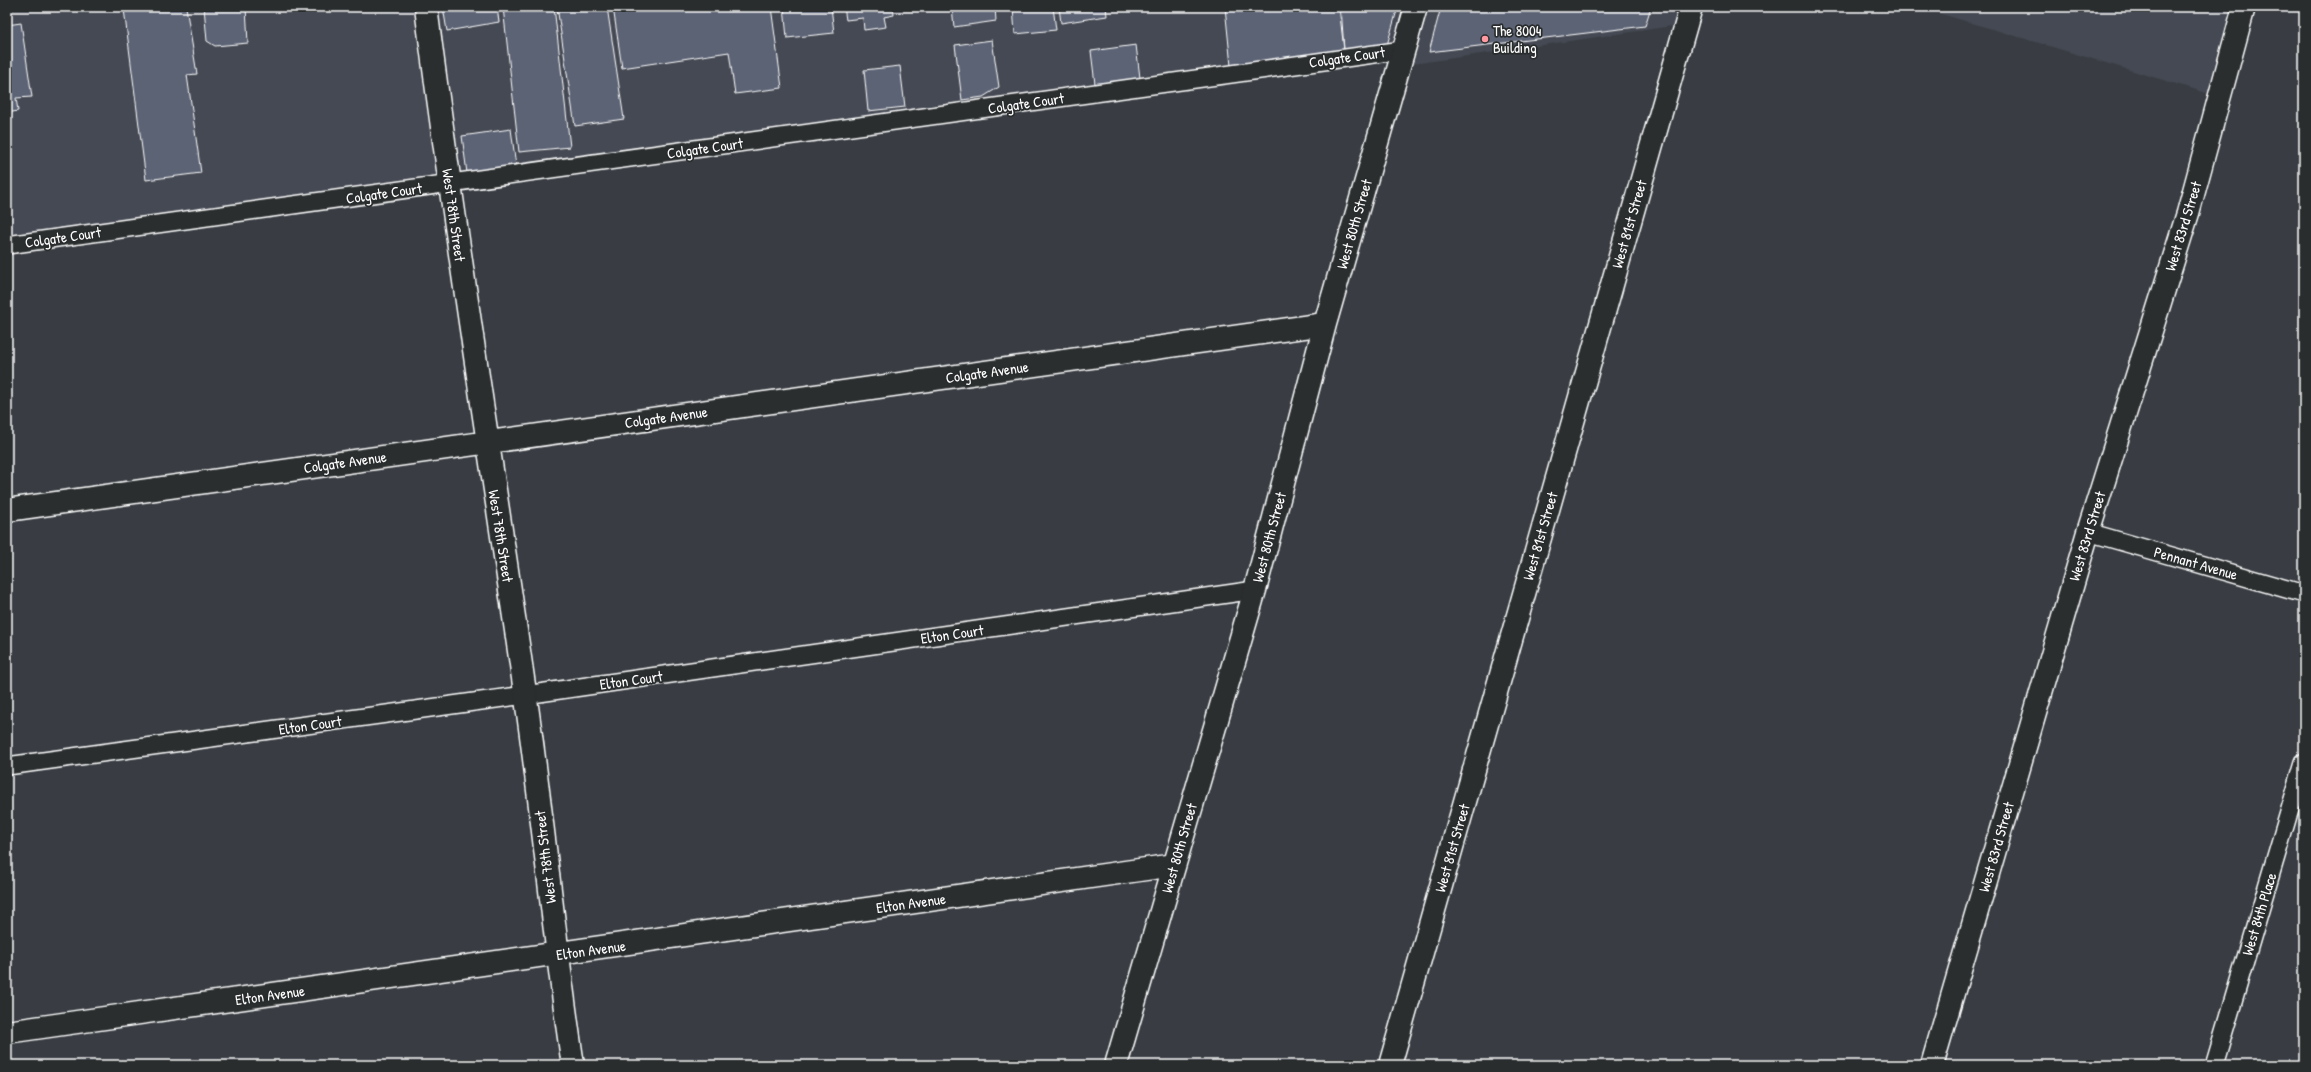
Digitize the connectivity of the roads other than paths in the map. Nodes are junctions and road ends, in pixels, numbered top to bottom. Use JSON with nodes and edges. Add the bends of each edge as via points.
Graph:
{"nodes":[{"id":1,"x":426,"y":7,"type":"edge"},
{"id":2,"x":1416,"y":7,"type":"edge"},
{"id":3,"x":1691,"y":7,"type":"edge"},
{"id":4,"x":2244,"y":7,"type":"edge"},
{"id":5,"x":1403,"y":50,"type":"junction"},
{"id":6,"x":449,"y":184,"type":"junction"},
{"id":7,"x":7,"y":245,"type":"edge"},
{"id":8,"x":1325,"y":324,"type":"junction"},
{"id":9,"x":487,"y":443,"type":"junction"},
{"id":10,"x":7,"y":510,"type":"edge"},
{"id":11,"x":2088,"y":532,"type":"junction"},
{"id":12,"x":1255,"y":590,"type":"junction"},
{"id":13,"x":2304,"y":594,"type":"edge"},
{"id":14,"x":525,"y":695,"type":"junction"},
{"id":15,"x":2304,"y":762,"type":"edge"},
{"id":16,"x":7,"y":766,"type":"edge"},
{"id":17,"x":1174,"y":865,"type":"junction"},
{"id":18,"x":557,"y":955,"type":"junction"},
{"id":19,"x":7,"y":1032,"type":"edge"},
{"id":20,"x":573,"y":1065,"type":"edge"},
{"id":21,"x":1116,"y":1065,"type":"edge"},
{"id":22,"x":1390,"y":1065,"type":"edge"},
{"id":23,"x":1932,"y":1065,"type":"edge"},
{"id":24,"x":2214,"y":1065,"type":"edge"}],
"edges":[{"from":1,"to":6,"type":"street","name":"West 78th Street"},
{"from":2,"to":5,"type":"street","name":"West 80th Street"},
{"from":3,"to":22,"type":"street","name":"West 81st Street"},
{"from":4,"to":11,"type":"street","name":"West 83rd Street","via":[[2188,213]]},
{"from":5,"to":6,"type":"lane","name":"Colgate Court"},
{"from":5,"to":8,"type":"street","name":"West 80th Street"},
{"from":6,"to":7,"type":"lane","name":"Colgate Court"},
{"from":6,"to":9,"type":"street","name":"West 78th Street"},
{"from":8,"to":9,"type":"street","name":"Colgate Avenue"},
{"from":8,"to":12,"type":"street","name":"West 80th Street"},
{"from":9,"to":10,"type":"street","name":"Colgate Avenue"},
{"from":9,"to":14,"type":"street","name":"West 78th Street"},
{"from":11,"to":13,"type":"lane","name":"Pennant Avenue"},
{"from":11,"to":23,"type":"street","name":"West 83rd Street"},
{"from":12,"to":14,"type":"lane","name":"Elton Court"},
{"from":12,"to":17,"type":"street","name":"West 80th Street"},
{"from":14,"to":16,"type":"lane","name":"Elton Court"},
{"from":14,"to":18,"type":"street","name":"West 78th Street"},
{"from":15,"to":24,"type":"lane","name":"West 84th Place"},
{"from":17,"to":18,"type":"street","name":"Elton Avenue"},
{"from":17,"to":21,"type":"street","name":"West 80th Street"},
{"from":18,"to":19,"type":"street","name":"Elton Avenue"},
{"from":18,"to":20,"type":"street","name":"West 78th Street"}]}
